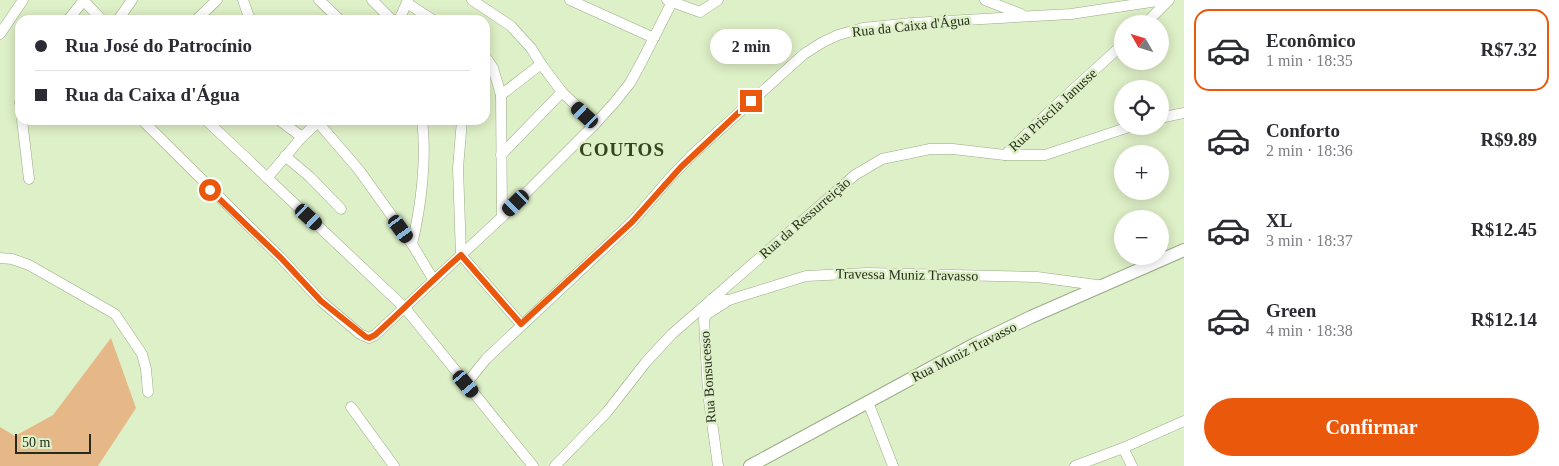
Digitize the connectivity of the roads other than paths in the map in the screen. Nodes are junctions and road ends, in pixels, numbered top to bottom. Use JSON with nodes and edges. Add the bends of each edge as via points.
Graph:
{"nodes":[{"id":1,"x":23,"y":0,"type":"edge"},
{"id":2,"x":84,"y":0,"type":"edge"},
{"id":3,"x":132,"y":0,"type":"edge"},
{"id":4,"x":217,"y":0,"type":"edge"},
{"id":5,"x":243,"y":0,"type":"edge"},
{"id":6,"x":319,"y":0,"type":"edge"},
{"id":7,"x":372,"y":0,"type":"edge"},
{"id":8,"x":472,"y":0,"type":"edge"},
{"id":9,"x":570,"y":0,"type":"edge"},
{"id":10,"x":718,"y":0,"type":"edge"},
{"id":11,"x":985,"y":0,"type":"edge"},
{"id":12,"x":1164,"y":0,"type":"edge"},
{"id":13,"x":1169,"y":0,"type":"edge"},
{"id":14,"x":670,"y":1,"type":"edge"},
{"id":15,"x":408,"y":2,"type":"edge"},
{"id":16,"x":72,"y":15,"type":"edge"},
{"id":17,"x":98,"y":15,"type":"edge"},
{"id":18,"x":122,"y":15,"type":"edge"},
{"id":19,"x":201,"y":15,"type":"edge"},
{"id":20,"x":248,"y":15,"type":"edge"},
{"id":21,"x":335,"y":15,"type":"edge"},
{"id":22,"x":387,"y":15,"type":"edge"},
{"id":23,"x":402,"y":15,"type":"edge"},
{"id":24,"x":426,"y":15,"type":"edge"},
{"id":25,"x":1154,"y":15,"type":"edge"},
{"id":26,"x":1029,"y":16,"type":"junction"},
{"id":27,"x":0,"y":34,"type":"edge"},
{"id":28,"x":654,"y":38,"type":"junction"},
{"id":29,"x":1114,"y":52,"type":"edge"},
{"id":30,"x":490,"y":64,"type":"edge"},
{"id":31,"x":541,"y":64,"type":"junction"},
{"id":32,"x":562,"y":92,"type":"junction"},
{"id":33,"x":501,"y":95,"type":"junction"},
{"id":34,"x":1184,"y":114,"type":"edge"},
{"id":35,"x":1169,"y":116,"type":"edge"},
{"id":36,"x":595,"y":124,"type":"junction"},
{"id":37,"x":23,"y":125,"type":"edge"},
{"id":38,"x":147,"y":125,"type":"edge"},
{"id":39,"x":211,"y":125,"type":"edge"},
{"id":40,"x":286,"y":125,"type":"edge"},
{"id":41,"x":314,"y":125,"type":"edge"},
{"id":42,"x":321,"y":125,"type":"edge"},
{"id":43,"x":422,"y":125,"type":"edge"},
{"id":44,"x":462,"y":125,"type":"edge"},
{"id":45,"x":1114,"y":132,"type":"edge"},
{"id":46,"x":302,"y":137,"type":"junction"},
{"id":47,"x":501,"y":155,"type":"junction"},
{"id":48,"x":1005,"y":155,"type":"junction"},
{"id":49,"x":285,"y":156,"type":"junction"},
{"id":50,"x":267,"y":178,"type":"junction"},
{"id":51,"x":29,"y":179,"type":"dead end"},
{"id":52,"x":342,"y":209,"type":"dead end"},
{"id":53,"x":502,"y":217,"type":"junction"},
{"id":54,"x":412,"y":244,"type":"junction"},
{"id":55,"x":1184,"y":250,"type":"edge"},
{"id":56,"x":461,"y":255,"type":"junction"},
{"id":57,"x":0,"y":258,"type":"edge"},
{"id":58,"x":433,"y":279,"type":"junction"},
{"id":59,"x":1104,"y":286,"type":"junction"},
{"id":60,"x":712,"y":299,"type":"junction"},
{"id":61,"x":729,"y":300,"type":"junction"},
{"id":62,"x":405,"y":308,"type":"junction"},
{"id":63,"x":521,"y":324,"type":"junction"},
{"id":64,"x":466,"y":384,"type":"junction"},
{"id":65,"x":148,"y":392,"type":"dead end"},
{"id":66,"x":868,"y":402,"type":"junction"},
{"id":67,"x":351,"y":406,"type":"dead end"},
{"id":68,"x":1184,"y":421,"type":"edge"},
{"id":69,"x":1123,"y":448,"type":"junction"},
{"id":70,"x":394,"y":466,"type":"edge"},
{"id":71,"x":533,"y":466,"type":"edge"},
{"id":72,"x":555,"y":466,"type":"edge"},
{"id":73,"x":718,"y":466,"type":"edge"},
{"id":74,"x":750,"y":466,"type":"edge"},
{"id":75,"x":893,"y":466,"type":"edge"},
{"id":76,"x":1075,"y":466,"type":"edge"},
{"id":77,"x":1132,"y":466,"type":"edge"}],
"edges":[{"from":1,"to":27,"type":"street"},
{"from":2,"to":16,"type":"street"},
{"from":2,"to":17,"type":"street"},
{"from":3,"to":18,"type":"street"},
{"from":4,"to":19,"type":"street"},
{"from":5,"to":20,"type":"street"},
{"from":6,"to":21,"type":"street"},
{"from":7,"to":22,"type":"street"},
{"from":8,"to":31,"type":"street","via":[[511,26],[532,48]]},
{"from":9,"to":28,"type":"street"},
{"from":10,"to":14,"type":"street","via":[[700,12]]},
{"from":11,"to":26,"type":"street"},
{"from":12,"to":26,"type":"street","name":"Rua da Caixa d'Água","via":[[1071,14]]},
{"from":13,"to":25,"type":"street"},
{"from":14,"to":28,"type":"street"},
{"from":15,"to":23,"type":"street"},
{"from":15,"to":24,"type":"street"},
{"from":26,"to":63,"type":"street","name":"Rua da Caixa d'Água","via":[[863,28],[823,42],[797,60],[692,155],[632,222]]},
{"from":28,"to":36,"type":"street","via":[[630,83]]},
{"from":29,"to":48,"type":"street","name":"Rua Priscila Janusse"},
{"from":30,"to":33,"type":"street"},
{"from":31,"to":32,"type":"street"},
{"from":31,"to":33,"type":"street"},
{"from":32,"to":36,"type":"street"},
{"from":32,"to":47,"type":"street"},
{"from":33,"to":47,"type":"street"},
{"from":34,"to":35,"type":"street"},
{"from":36,"to":53,"type":"street"},
{"from":37,"to":51,"type":"street"},
{"from":38,"to":62,"type":"street","via":[[321,301],[366,337],[375,335]]},
{"from":39,"to":50,"type":"street"},
{"from":40,"to":46,"type":"street"},
{"from":41,"to":46,"type":"street"},
{"from":42,"to":54,"type":"street","via":[[359,170]]},
{"from":43,"to":54,"type":"street","via":[[423,165]]},
{"from":44,"to":56,"type":"street","via":[[458,168]]},
{"from":45,"to":48,"type":"street","name":"Rua da Ressurreição","via":[[1045,155]]},
{"from":46,"to":49,"type":"street"},
{"from":47,"to":53,"type":"street"},
{"from":48,"to":60,"type":"street","name":"Rua da Ressurreição","via":[[930,149],[882,159],[855,175]]},
{"from":49,"to":50,"type":"street"},
{"from":49,"to":52,"type":"street"},
{"from":50,"to":62,"type":"street"},
{"from":53,"to":56,"type":"street"},
{"from":54,"to":58,"type":"street"},
{"from":55,"to":59,"type":"street","name":"Rua Muniz Travasso"},
{"from":56,"to":58,"type":"street"},
{"from":56,"to":63,"type":"street"},
{"from":57,"to":65,"type":"street","via":[[29,265],[116,314],[142,354]]},
{"from":58,"to":62,"type":"street"},
{"from":59,"to":61,"type":"street","name":"Travessa Muniz Travasso","via":[[1037,277],[828,274],[806,276]]},
{"from":59,"to":66,"type":"street","name":"Rua Muniz Travasso","via":[[975,344]]},
{"from":60,"to":61,"type":"street","name":"Travessa Muniz Travasso"},
{"from":60,"to":72,"type":"street","name":"Rua da Ressurreição","via":[[672,334]]},
{"from":61,"to":73,"type":"street","name":"Rua Bonsucesso","via":[[704,319],[708,393]]},
{"from":62,"to":64,"type":"street"},
{"from":63,"to":64,"type":"street","name":"Rua da Caixa d'Água"},
{"from":64,"to":71,"type":"street"},
{"from":66,"to":74,"type":"street","name":"Rua Muniz Travasso"},
{"from":66,"to":75,"type":"street"},
{"from":67,"to":70,"type":"street"},
{"from":68,"to":69,"type":"street"},
{"from":69,"to":76,"type":"street"},
{"from":69,"to":77,"type":"street"}]}
